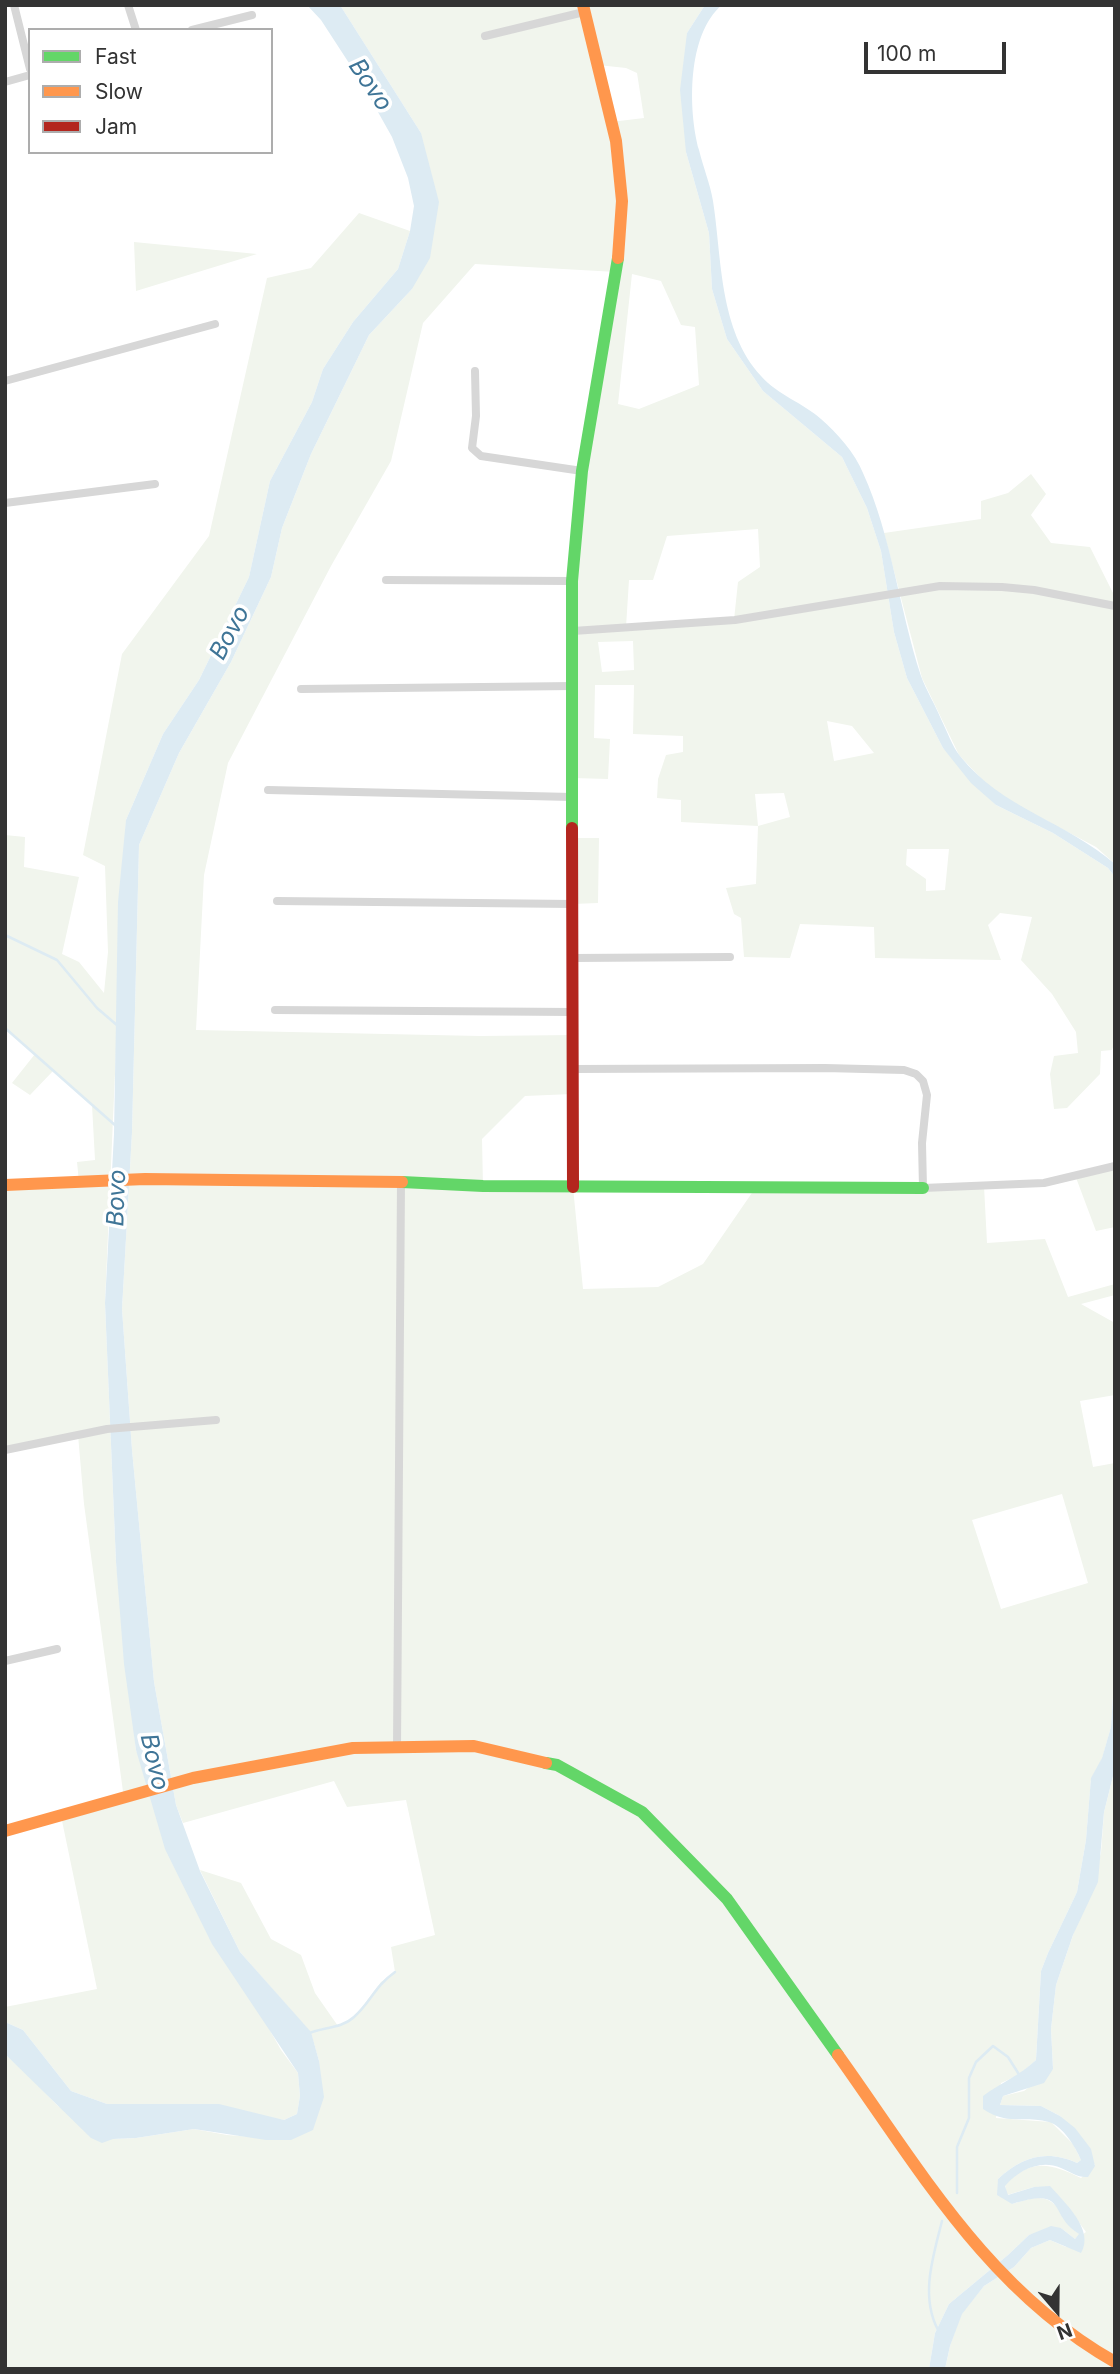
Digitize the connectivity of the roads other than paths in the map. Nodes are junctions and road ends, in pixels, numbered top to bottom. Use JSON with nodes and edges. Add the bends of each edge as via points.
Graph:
{"nodes":[{"id":1,"x":14,"y":5,"type":"edge"},
{"id":2,"x":128,"y":5,"type":"edge"},
{"id":3,"x":584,"y":9,"type":"edge"},
{"id":4,"x":252,"y":15,"type":"dead end"},
{"id":5,"x":135,"y":28,"type":"edge"},
{"id":6,"x":200,"y":28,"type":"edge"},
{"id":7,"x":485,"y":36,"type":"dead end"},
{"id":8,"x":28,"y":61,"type":"edge"},
{"id":9,"x":28,"y":76,"type":"edge"},
{"id":10,"x":5,"y":82,"type":"edge"},
{"id":11,"x":215,"y":324,"type":"dead end"},
{"id":12,"x":475,"y":371,"type":"dead end"},
{"id":13,"x":5,"y":382,"type":"edge"},
{"id":14,"x":582,"y":471,"type":"junction"},
{"id":15,"x":155,"y":484,"type":"dead end"},
{"id":16,"x":5,"y":503,"type":"edge"},
{"id":17,"x":386,"y":580,"type":"dead end"},
{"id":18,"x":572,"y":581,"type":"junction"},
{"id":19,"x":1115,"y":606,"type":"edge"},
{"id":20,"x":573,"y":631,"type":"junction"},
{"id":21,"x":574,"y":685,"type":"junction"},
{"id":22,"x":301,"y":689,"type":"dead end"},
{"id":23,"x":268,"y":790,"type":"dead end"},
{"id":24,"x":572,"y":797,"type":"junction"},
{"id":25,"x":277,"y":901,"type":"dead end"},
{"id":26,"x":573,"y":904,"type":"junction"},
{"id":27,"x":730,"y":957,"type":"dead end"},
{"id":28,"x":573,"y":958,"type":"junction"},
{"id":29,"x":275,"y":1010,"type":"dead end"},
{"id":30,"x":573,"y":1013,"type":"junction"},
{"id":31,"x":573,"y":1069,"type":"junction"},
{"id":32,"x":1115,"y":1166,"type":"edge"},
{"id":33,"x":401,"y":1182,"type":"junction"},
{"id":34,"x":5,"y":1185,"type":"edge"},
{"id":35,"x":573,"y":1188,"type":"junction"},
{"id":36,"x":923,"y":1188,"type":"junction"},
{"id":37,"x":216,"y":1420,"type":"dead end"},
{"id":38,"x":5,"y":1450,"type":"edge"},
{"id":39,"x":57,"y":1649,"type":"dead end"},
{"id":40,"x":5,"y":1661,"type":"edge"},
{"id":41,"x":397,"y":1746,"type":"junction"},
{"id":42,"x":5,"y":1831,"type":"edge"},
{"id":43,"x":1115,"y":2362,"type":"edge"}],
"edges":[{"from":1,"to":8,"type":"street"},
{"from":2,"to":5,"type":"street"},
{"from":3,"to":7,"type":"street"},
{"from":3,"to":14,"type":"street","via":[[616,141],[622,201],[617,272]]},
{"from":4,"to":6,"type":"street"},
{"from":9,"to":10,"type":"street"},
{"from":11,"to":13,"type":"street"},
{"from":12,"to":14,"type":"street","via":[[472,448],[481,456]]},
{"from":14,"to":18,"type":"street"},
{"from":15,"to":16,"type":"street"},
{"from":17,"to":18,"type":"street"},
{"from":18,"to":20,"type":"street"},
{"from":19,"to":20,"type":"street","via":[[1034,590],[940,586],[735,620]]},
{"from":20,"to":21,"type":"street"},
{"from":21,"to":22,"type":"street"},
{"from":21,"to":24,"type":"street"},
{"from":23,"to":24,"type":"street"},
{"from":24,"to":26,"type":"street"},
{"from":25,"to":26,"type":"street"},
{"from":26,"to":28,"type":"street"},
{"from":27,"to":28,"type":"street"},
{"from":28,"to":30,"type":"street"},
{"from":29,"to":30,"type":"street"},
{"from":30,"to":31,"type":"street"},
{"from":31,"to":35,"type":"street"},
{"from":31,"to":36,"type":"street","via":[[864,1068],[916,1074],[928,1095]]},
{"from":32,"to":36,"type":"street","via":[[1044,1183]]},
{"from":33,"to":34,"type":"street","via":[[145,1179]]},
{"from":33,"to":35,"type":"street"},
{"from":33,"to":41,"type":"street"},
{"from":35,"to":36,"type":"street"},
{"from":37,"to":38,"type":"street","via":[[107,1429]]},
{"from":39,"to":40,"type":"street"},
{"from":41,"to":42,"type":"street","via":[[353,1748],[193,1778]]},
{"from":41,"to":43,"type":"street","via":[[474,1746],[557,1765],[642,1812],[727,1899],[957,2222],[1003,2278],[1084,2346]]}]}
